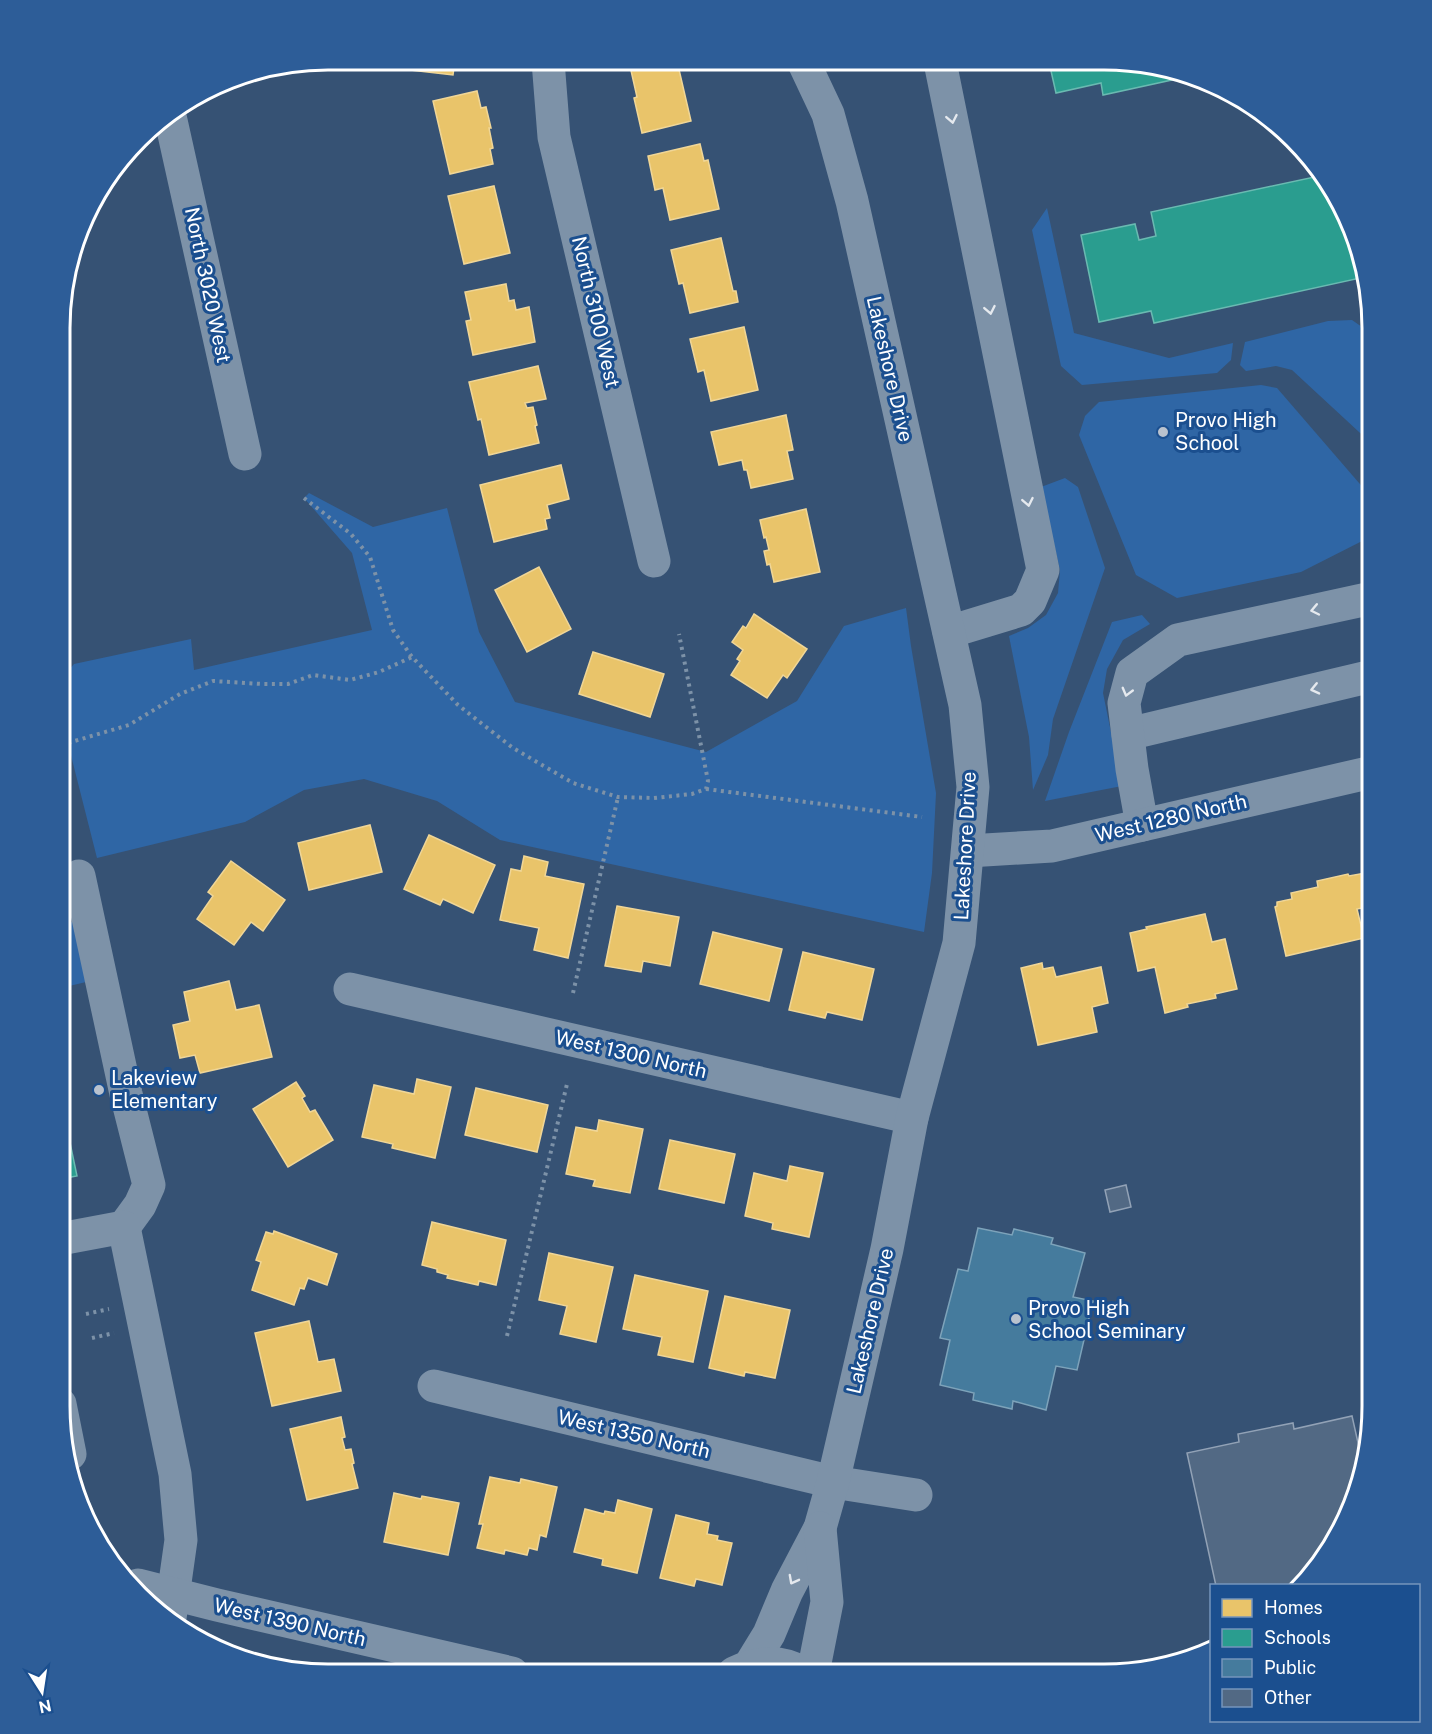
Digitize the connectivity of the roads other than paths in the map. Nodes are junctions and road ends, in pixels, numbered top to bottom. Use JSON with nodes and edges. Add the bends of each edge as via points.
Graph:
{"nodes":[{"id":1,"x":549,"y":70,"type":"edge"},
{"id":2,"x":807,"y":70,"type":"edge"},
{"id":3,"x":942,"y":70,"type":"edge"},
{"id":4,"x":172,"y":124,"type":"edge"},
{"id":5,"x":246,"y":454,"type":"dead end"},
{"id":6,"x":654,"y":561,"type":"dead end"},
{"id":7,"x":1362,"y":600,"type":"edge"},
{"id":8,"x":949,"y":632,"type":"junction"},
{"id":9,"x":1362,"y":678,"type":"edge"},
{"id":10,"x":1128,"y":734,"type":"junction"},
{"id":11,"x":1362,"y":774,"type":"edge"},
{"id":12,"x":1142,"y":825,"type":"junction"},
{"id":13,"x":968,"y":851,"type":"junction"},
{"id":14,"x":80,"y":876,"type":"dead end"},
{"id":15,"x":350,"y":989,"type":"dead end"},
{"id":16,"x":912,"y":1118,"type":"junction"},
{"id":17,"x":124,"y":1227,"type":"junction"},
{"id":18,"x":70,"y":1237,"type":"edge"},
{"id":19,"x":434,"y":1386,"type":"dead end"},
{"id":20,"x":833,"y":1482,"type":"junction"},
{"id":21,"x":916,"y":1495,"type":"dead end"},
{"id":22,"x":820,"y":1528,"type":"junction"},
{"id":23,"x":152,"y":1594,"type":"edge"},
{"id":24,"x":172,"y":1606,"type":"edge"},
{"id":25,"x":466,"y":1664,"type":"edge"},
{"id":26,"x":746,"y":1664,"type":"edge"},
{"id":27,"x":815,"y":1664,"type":"edge"}],
"edges":[{"from":1,"to":6,"type":"street","name":"North 3100 West","via":[[554,137]]},
{"from":2,"to":8,"type":"street","name":"Lakeshore Drive","via":[[828,114],[852,201]]},
{"from":3,"to":8,"type":"street","one_way":true,"via":[[1042,570],[1030,601],[1021,610]]},
{"from":4,"to":5,"type":"street","name":"North 3020 West"},
{"from":7,"to":10,"type":"street","one_way":true,"via":[[1178,640],[1132,673],[1124,703]]},
{"from":8,"to":13,"type":"street","name":"Lakeshore Drive","via":[[965,705],[973,787]]},
{"from":9,"to":10,"type":"street","one_way":true},
{"from":10,"to":12,"type":"street"},
{"from":11,"to":12,"type":"street","name":"West 1280 North"},
{"from":12,"to":13,"type":"street","name":"West 1280 North","via":[[1052,846]]},
{"from":13,"to":16,"type":"street","name":"Lakeshore Drive","via":[[959,943]]},
{"from":14,"to":17,"type":"street","via":[[149,1185]]},
{"from":15,"to":16,"type":"street","name":"West 1300 North"},
{"from":16,"to":20,"type":"street","name":"Lakeshore Drive"},
{"from":17,"to":18,"type":"street"},
{"from":17,"to":24,"type":"street","via":[[175,1474],[181,1540]]},
{"from":19,"to":20,"type":"street","name":"West 1350 North"},
{"from":20,"to":21,"type":"street","name":"West 1350 North"},
{"from":20,"to":22,"type":"street","name":"Lakeshore Drive"},
{"from":22,"to":26,"type":"street","name":"Lakeshore Drive","one_way":true,"via":[[769,1634]]},
{"from":22,"to":27,"type":"street","name":"Lakeshore Drive","via":[[827,1602]]},
{"from":23,"to":24,"type":"street","name":"West 1390 North"},
{"from":24,"to":25,"type":"street","name":"West 1390 North"}]}
